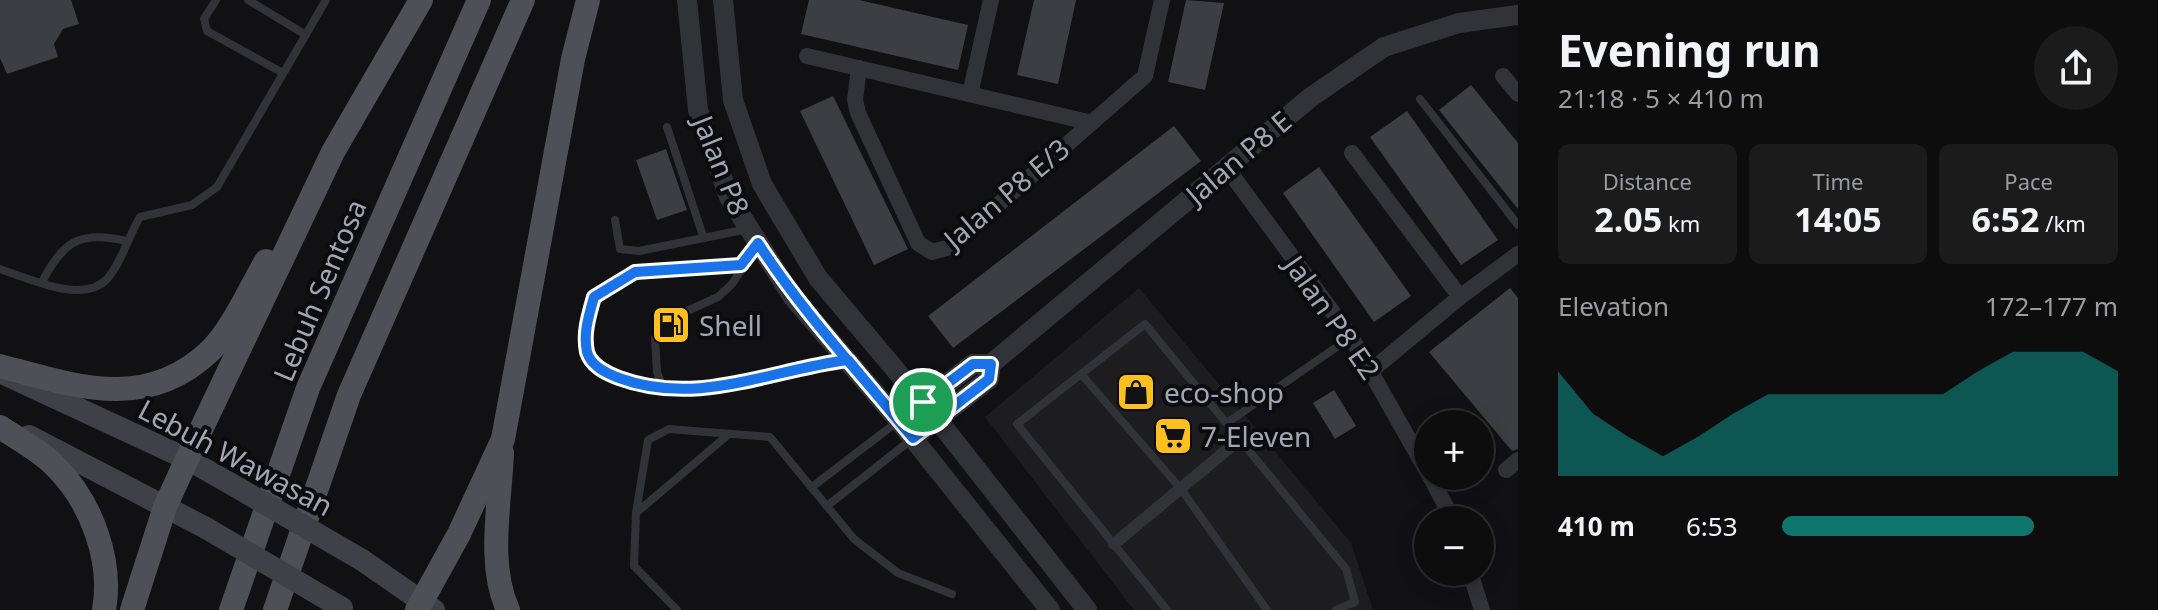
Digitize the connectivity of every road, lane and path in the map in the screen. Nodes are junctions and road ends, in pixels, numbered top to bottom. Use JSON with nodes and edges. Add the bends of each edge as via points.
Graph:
{"nodes":[{"id":1,"x":216,"y":0,"type":"edge"},
{"id":2,"x":248,"y":0,"type":"edge"},
{"id":3,"x":326,"y":0,"type":"edge"},
{"id":4,"x":421,"y":0,"type":"edge"},
{"id":5,"x":479,"y":0,"type":"edge"},
{"id":6,"x":523,"y":0,"type":"edge"},
{"id":7,"x":588,"y":0,"type":"edge"},
{"id":8,"x":687,"y":0,"type":"edge"},
{"id":9,"x":723,"y":0,"type":"edge"},
{"id":10,"x":991,"y":0,"type":"edge"},
{"id":11,"x":1162,"y":0,"type":"edge"},
{"id":12,"x":1507,"y":10,"type":"edge"},
{"id":13,"x":306,"y":35,"type":"junction"},
{"id":14,"x":807,"y":56,"type":"dead end"},
{"id":15,"x":859,"y":68,"type":"junction"},
{"id":16,"x":283,"y":73,"type":"junction"},
{"id":17,"x":1503,"y":76,"type":"dead end"},
{"id":18,"x":970,"y":94,"type":"junction"},
{"id":19,"x":1518,"y":94,"type":"edge"},
{"id":20,"x":1420,"y":99,"type":"dead end"},
{"id":21,"x":1088,"y":122,"type":"junction"},
{"id":22,"x":667,"y":127,"type":"dead end"},
{"id":23,"x":333,"y":152,"type":"junction"},
{"id":24,"x":1352,"y":153,"type":"dead end"},
{"id":25,"x":1226,"y":167,"type":"junction"},
{"id":26,"x":615,"y":220,"type":"dead end"},
{"id":27,"x":1518,"y":225,"type":"edge"},
{"id":28,"x":703,"y":236,"type":"junction"},
{"id":29,"x":754,"y":236,"type":"junction"},
{"id":30,"x":126,"y":241,"type":"junction"},
{"id":31,"x":1518,"y":254,"type":"edge"},
{"id":32,"x":741,"y":265,"type":"junction"},
{"id":33,"x":0,"y":269,"type":"edge"},
{"id":34,"x":42,"y":282,"type":"junction"},
{"id":35,"x":1460,"y":297,"type":"junction"},
{"id":36,"x":1351,"y":337,"type":"junction"},
{"id":37,"x":848,"y":360,"type":"junction"},
{"id":38,"x":991,"y":364,"type":"junction"},
{"id":39,"x":0,"y":366,"type":"edge"},
{"id":40,"x":1372,"y":370,"type":"junction"},
{"id":41,"x":0,"y":373,"type":"edge"},
{"id":42,"x":1081,"y":374,"type":"junction"},
{"id":43,"x":664,"y":391,"type":"junction"},
{"id":44,"x":923,"y":402,"type":"junction"},
{"id":45,"x":937,"y":419,"type":"junction"},
{"id":46,"x":0,"y":420,"type":"edge"},
{"id":47,"x":899,"y":421,"type":"junction"},
{"id":48,"x":1227,"y":423,"type":"junction"},
{"id":49,"x":0,"y":427,"type":"edge"},
{"id":50,"x":729,"y":434,"type":"junction"},
{"id":51,"x":913,"y":438,"type":"junction"},
{"id":52,"x":503,"y":439,"type":"junction"},
{"id":53,"x":1240,"y":439,"type":"junction"},
{"id":54,"x":1414,"y":447,"type":"edge"},
{"id":55,"x":187,"y":459,"type":"junction"},
{"id":56,"x":812,"y":487,"type":"junction"},
{"id":57,"x":1181,"y":489,"type":"junction"},
{"id":58,"x":827,"y":506,"type":"junction"},
{"id":59,"x":165,"y":507,"type":"junction"},
{"id":60,"x":636,"y":513,"type":"junction"},
{"id":61,"x":1114,"y":544,"type":"junction"},
{"id":62,"x":1474,"y":586,"type":"edge"},
{"id":63,"x":952,"y":594,"type":"dead end"},
{"id":64,"x":424,"y":607,"type":"edge"},
{"id":65,"x":344,"y":609,"type":"edge"},
{"id":66,"x":104,"y":610,"type":"edge"},
{"id":67,"x":132,"y":610,"type":"edge"},
{"id":68,"x":231,"y":610,"type":"edge"},
{"id":69,"x":275,"y":610,"type":"edge"},
{"id":70,"x":508,"y":610,"type":"edge"},
{"id":71,"x":677,"y":610,"type":"edge"},
{"id":72,"x":1050,"y":610,"type":"edge"},
{"id":73,"x":1087,"y":610,"type":"edge"},
{"id":74,"x":1167,"y":610,"type":"edge"},
{"id":75,"x":1267,"y":610,"type":"edge"},
{"id":76,"x":1336,"y":610,"type":"edge"},
{"id":77,"x":1482,"y":610,"type":"edge"}],
"edges":[{"from":1,"to":16,"type":"lane","via":[[204,19],[207,31]]},
{"from":2,"to":13,"type":"lane"},
{"from":3,"to":13,"type":"lane"},
{"from":4,"to":23,"type":"main road"},
{"from":5,"to":68,"type":"main road","name":"Lebuh Sentosa","via":[[308,388]]},
{"from":6,"to":69,"type":"main road","via":[[349,395]]},
{"from":7,"to":52,"type":"main road"},
{"from":8,"to":29,"type":"street","name":"Jalan P8","via":[[698,110],[729,197]]},
{"from":9,"to":44,"type":"street","name":"Jalan P8","via":[[733,100],[762,184],[818,278]]},
{"from":10,"to":18,"type":"street"},
{"from":11,"to":21,"type":"street","name":"Jalan P8 E/3","via":[[1145,76]]},
{"from":12,"to":25,"type":"street","name":"Jalan P8 E","via":[[1384,47],[1311,97]]},
{"from":13,"to":16,"type":"lane"},
{"from":14,"to":15,"type":"street","name":"Jalan P8 E/3"},
{"from":15,"to":18,"type":"street","name":"Jalan P8 E/3"},
{"from":15,"to":21,"type":"street","name":"Jalan P8 E/3","via":[[858,113],[918,243],[932,252],[950,247]]},
{"from":16,"to":30,"type":"lane","via":[[217,187],[192,205],[140,217]]},
{"from":17,"to":19,"type":"street"},
{"from":18,"to":21,"type":"street","name":"Jalan P8 E/3"},
{"from":20,"to":27,"type":"lane"},
{"from":22,"to":28,"type":"lane"},
{"from":23,"to":39,"type":"main road","via":[[212,349],[177,376],[123,391],[79,387]]},
{"from":23,"to":55,"type":"main road"},
{"from":24,"to":35,"type":"street"},
{"from":25,"to":36,"type":"street","name":"Jalan P8 E2"},
{"from":25,"to":38,"type":"street","name":"Jalan P8 E"},
{"from":26,"to":28,"type":"lane","via":[[620,249],[639,251]]},
{"from":28,"to":29,"type":"lane"},
{"from":29,"to":32,"type":"lane"},
{"from":29,"to":37,"type":"street","name":"Jalan P8","via":[[792,296]]},
{"from":30,"to":34,"type":"lane","via":[[82,238],[57,253]]},
{"from":30,"to":34,"type":"lane","via":[[109,277],[94,289]]},
{"from":31,"to":35,"type":"street"},
{"from":32,"to":43,"type":"lane","via":[[718,297],[687,311],[655,338]]},
{"from":32,"to":43,"type":"lane","via":[[635,272],[594,297],[586,325],[587,354],[598,368]]},
{"from":33,"to":34,"type":"lane"},
{"from":35,"to":40,"type":"street"},
{"from":36,"to":40,"type":"street","name":"Jalan P8 E2"},
{"from":36,"to":48,"type":"lane"},
{"from":37,"to":43,"type":"lane","via":[[799,366],[704,391]]},
{"from":37,"to":47,"type":"street","name":"Jalan P8"},
{"from":38,"to":44,"type":"street","via":[[973,364]]},
{"from":38,"to":45,"type":"street","via":[[989,379]]},
{"from":40,"to":54,"type":"street","name":"Jalan P8 E2"},
{"from":41,"to":55,"type":"main road","name":"Lebuh Wawasan"},
{"from":42,"to":48,"type":"lane","via":[[1145,324]]},
{"from":42,"to":57,"type":"lane"},
{"from":42,"to":61,"type":"lane","via":[[1017,424]]},
{"from":44,"to":45,"type":"street","name":"Jalan P8"},
{"from":44,"to":47,"type":"street"},
{"from":45,"to":51,"type":"street"},
{"from":45,"to":73,"type":"street","name":"Jalan P8"},
{"from":46,"to":59,"type":"main road"},
{"from":47,"to":51,"type":"street","name":"Jalan P8"},
{"from":47,"to":56,"type":"lane"},
{"from":48,"to":53,"type":"lane"},
{"from":49,"to":66,"type":"main road","via":[[56,466],[87,507],[102,553]]},
{"from":50,"to":56,"type":"lane","via":[[770,437]]},
{"from":50,"to":60,"type":"lane"},
{"from":50,"to":60,"type":"lane","via":[[669,429],[648,440]]},
{"from":51,"to":58,"type":"lane"},
{"from":51,"to":72,"type":"street","name":"Jalan P8"},
{"from":52,"to":64,"type":"main road"},
{"from":52,"to":70,"type":"main road","via":[[497,563]]},
{"from":53,"to":57,"type":"street"},
{"from":53,"to":76,"type":"lane","via":[[1346,569],[1355,602]]},
{"from":55,"to":59,"type":"main road"},
{"from":55,"to":64,"type":"main road","name":"Lebuh Wawasan","bridge":true,"via":[[362,560]]},
{"from":56,"to":58,"type":"lane"},
{"from":57,"to":61,"type":"street"},
{"from":57,"to":75,"type":"lane"},
{"from":58,"to":63,"type":"lane","via":[[854,539],[898,573]]},
{"from":59,"to":65,"type":"main road","bridge":true},
{"from":59,"to":67,"type":"main road"},
{"from":60,"to":71,"type":"lane","via":[[634,566]]},
{"from":61,"to":74,"type":"lane"},
{"from":62,"to":77,"type":"street"}]}
